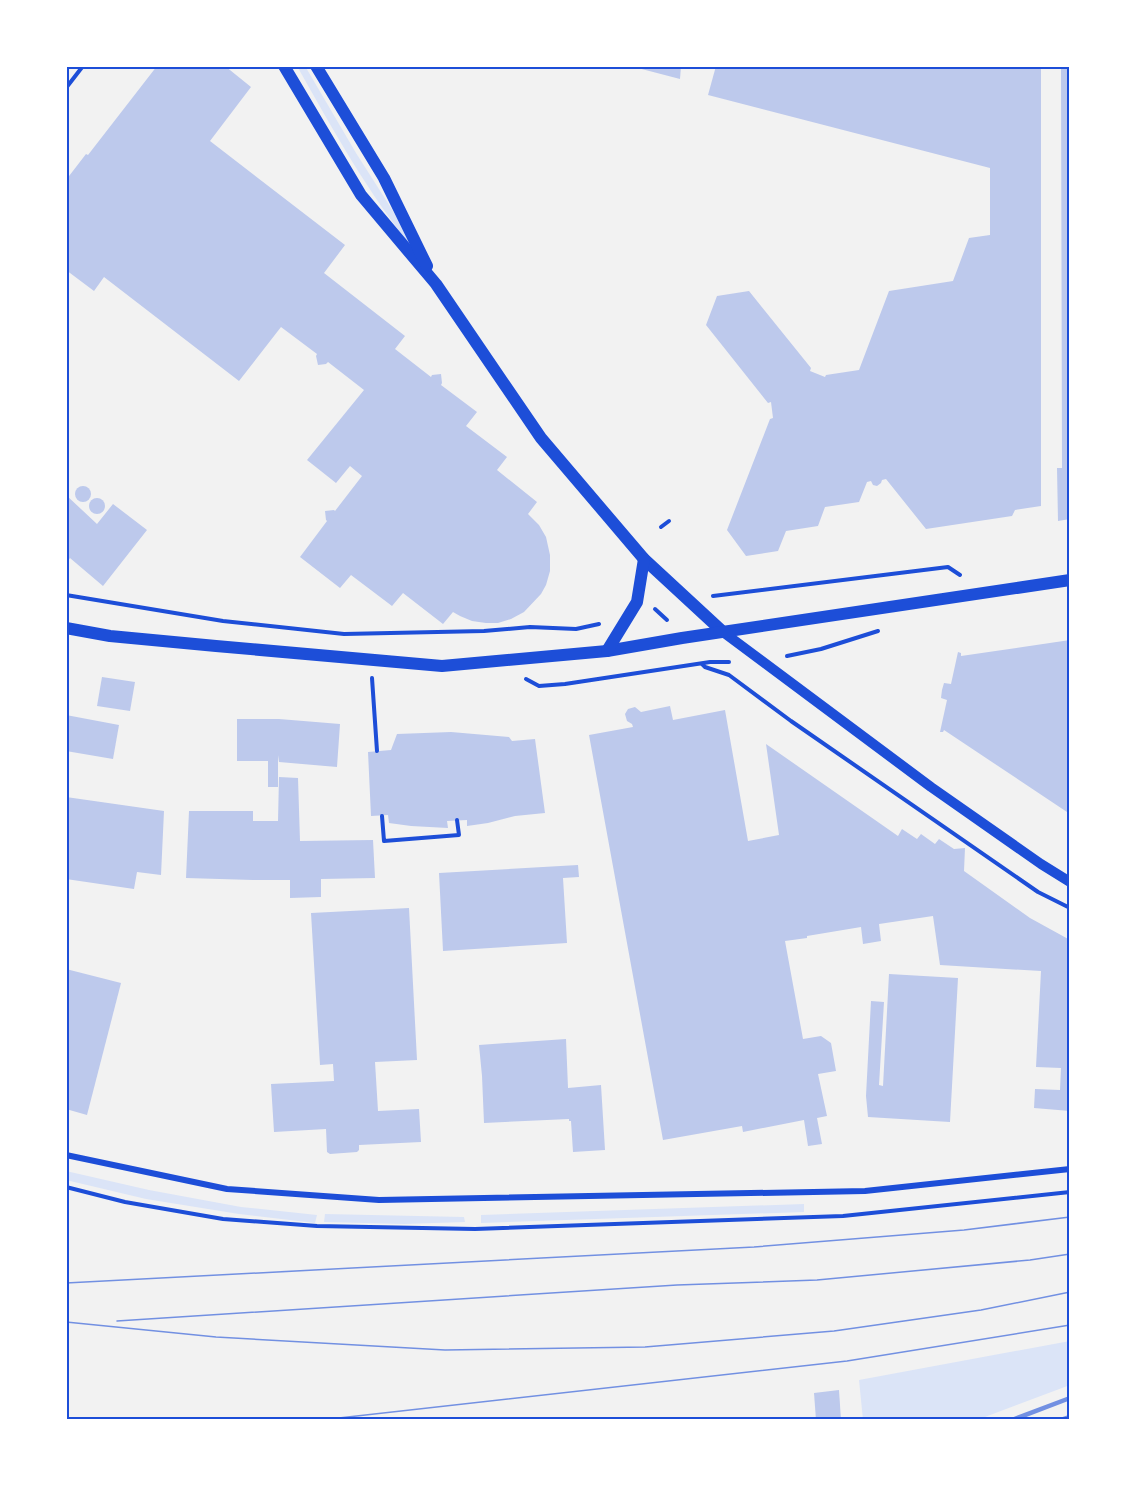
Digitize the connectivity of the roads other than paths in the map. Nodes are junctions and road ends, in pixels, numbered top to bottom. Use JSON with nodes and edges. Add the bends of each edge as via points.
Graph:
{"nodes":[{"id":1,"x":284,"y":66,"type":"edge"},
{"id":2,"x":316,"y":66,"type":"edge"},
{"id":3,"x":436,"y":284,"type":"junction"},
{"id":4,"x":644,"y":559,"type":"junction"},
{"id":5,"x":1070,"y":580,"type":"edge"},
{"id":6,"x":66,"y":628,"type":"edge"},
{"id":7,"x":723,"y":632,"type":"junction"},
{"id":8,"x":607,"y":651,"type":"junction"},
{"id":9,"x":1070,"y":882,"type":"edge"},
{"id":10,"x":66,"y":1155,"type":"edge"},
{"id":11,"x":1070,"y":1170,"type":"edge"}],
"edges":[{"from":1,"to":3,"type":"main road","via":[[361,195]]},
{"from":2,"to":3,"type":"main road","via":[[384,178]]},
{"from":3,"to":4,"type":"main road","via":[[541,438]]},
{"from":4,"to":7,"type":"main road"},
{"from":4,"to":8,"type":"main road","via":[[637,602]]},
{"from":5,"to":7,"type":"main road"},
{"from":6,"to":8,"type":"main road","via":[[110,636],[442,666]]},
{"from":7,"to":8,"type":"main road"},
{"from":7,"to":9,"type":"street","via":[[930,787]]},
{"from":10,"to":11,"type":"street","via":[[227,1189],[379,1200],[865,1191]]}]}
